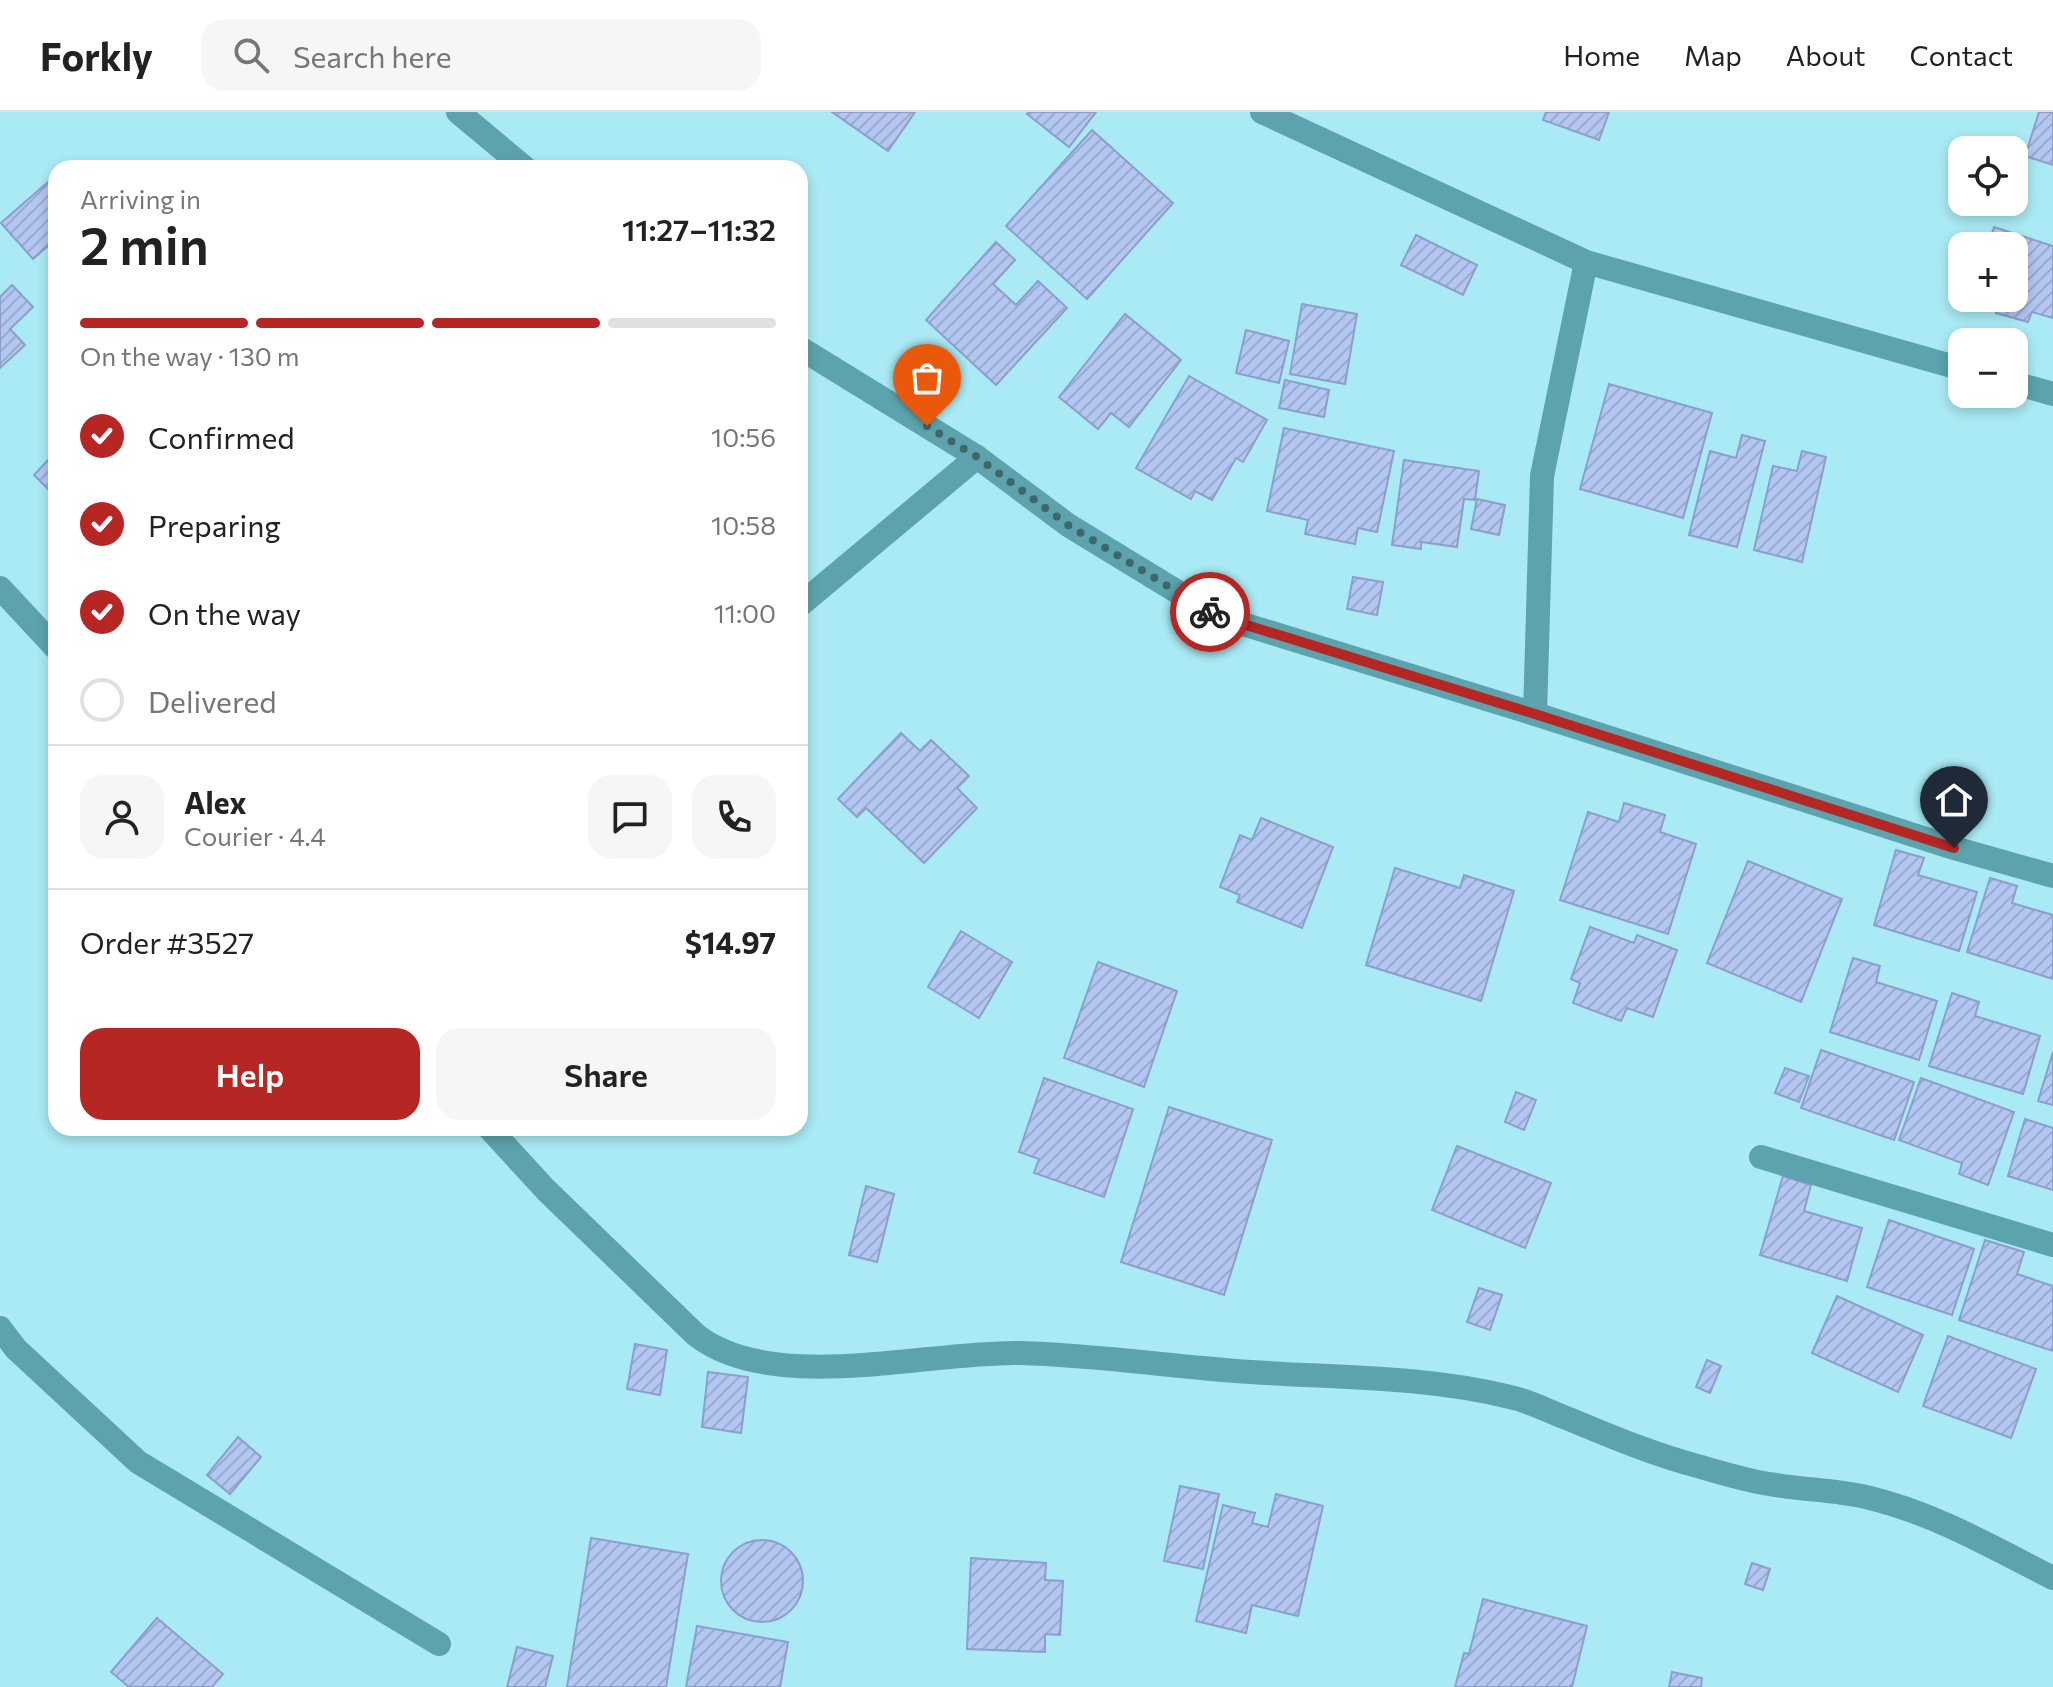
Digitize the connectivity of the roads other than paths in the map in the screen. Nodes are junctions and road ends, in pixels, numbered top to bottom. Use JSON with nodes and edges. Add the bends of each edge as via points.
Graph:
{"nodes":[{"id":1,"x":458,"y":112,"type":"edge"},
{"id":2,"x":1262,"y":112,"type":"edge"},
{"id":3,"x":515,"y":160,"type":"edge"},
{"id":4,"x":1586,"y":262,"type":"junction"},
{"id":5,"x":808,"y":353,"type":"edge"},
{"id":6,"x":1948,"y":365,"type":"edge"},
{"id":7,"x":2028,"y":387,"type":"edge"},
{"id":8,"x":2053,"y":394,"type":"edge"},
{"id":9,"x":977,"y":457,"type":"junction"},
{"id":10,"x":0,"y":588,"type":"edge"},
{"id":11,"x":808,"y":598,"type":"edge"},
{"id":12,"x":48,"y":639,"type":"edge"},
{"id":13,"x":1535,"y":714,"type":"junction"},
{"id":14,"x":2053,"y":876,"type":"edge"},
{"id":15,"x":496,"y":1136,"type":"edge"},
{"id":16,"x":1761,"y":1157,"type":"dead end"},
{"id":17,"x":2053,"y":1245,"type":"edge"},
{"id":18,"x":0,"y":1328,"type":"edge"},
{"id":19,"x":2053,"y":1578,"type":"edge"},
{"id":20,"x":439,"y":1644,"type":"dead end"}],
"edges":[{"from":1,"to":3,"type":"street"},
{"from":2,"to":4,"type":"street"},
{"from":4,"to":6,"type":"street"},
{"from":4,"to":13,"type":"street","via":[[1542,476]]},
{"from":5,"to":9,"type":"street"},
{"from":7,"to":8,"type":"street"},
{"from":9,"to":11,"type":"street"},
{"from":9,"to":13,"type":"street","via":[[1068,525],[1217,616]]},
{"from":10,"to":12,"type":"street"},
{"from":13,"to":14,"type":"street"},
{"from":15,"to":19,"type":"street","via":[[546,1190],[716,1350],[813,1367],[1041,1354],[1466,1387],[1515,1398],[1696,1466],[1776,1485],[1867,1497],[1924,1514]]},
{"from":16,"to":17,"type":"street"},
{"from":18,"to":20,"type":"street","via":[[138,1462]]}]}
